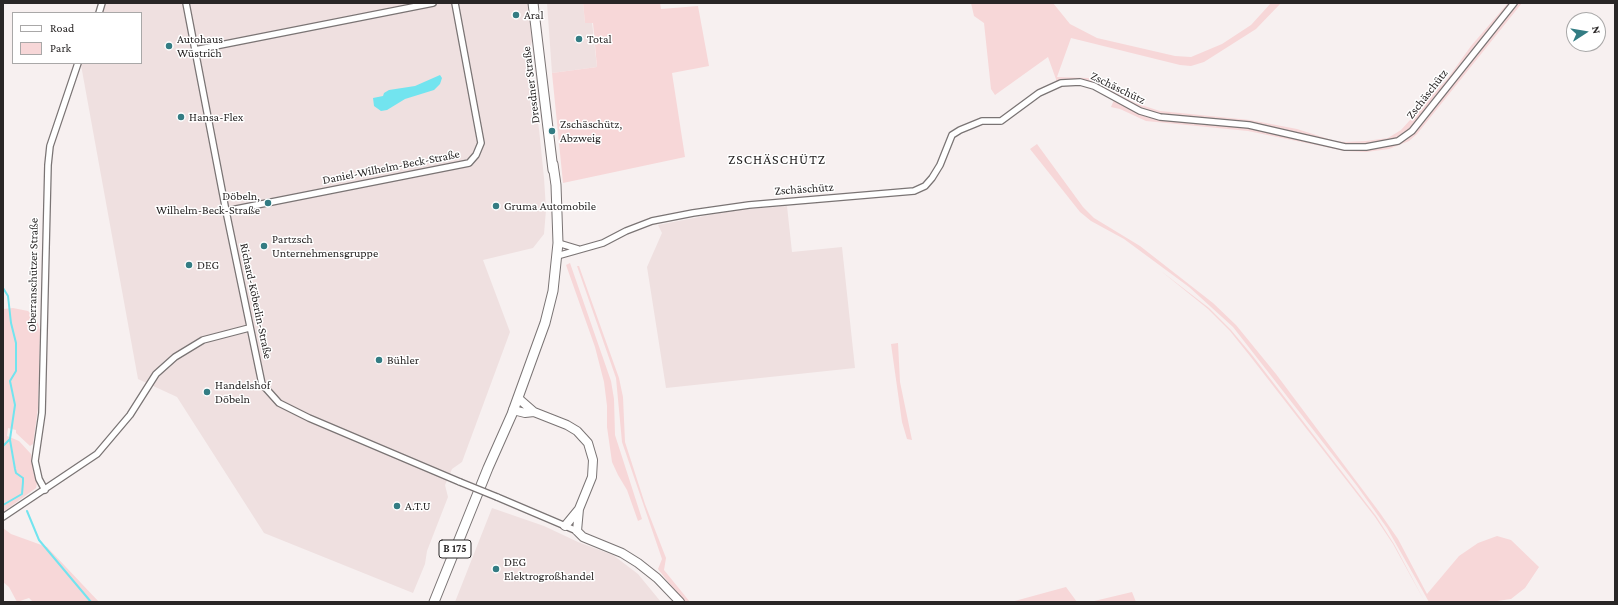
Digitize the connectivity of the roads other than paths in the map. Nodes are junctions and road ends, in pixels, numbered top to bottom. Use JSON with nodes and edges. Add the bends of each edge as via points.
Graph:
{"nodes":[{"id":1,"x":186,"y":3,"type":"edge"},
{"id":2,"x":434,"y":3,"type":"edge"},
{"id":3,"x":455,"y":3,"type":"edge"},
{"id":4,"x":533,"y":3,"type":"edge"},
{"id":5,"x":1514,"y":3,"type":"edge"},
{"id":6,"x":195,"y":50,"type":"junction"},
{"id":7,"x":78,"y":64,"type":"edge"},
{"id":8,"x":226,"y":211,"type":"junction"},
{"id":9,"x":558,"y":243,"type":"junction"},
{"id":10,"x":578,"y":249,"type":"junction"},
{"id":11,"x":557,"y":256,"type":"junction"},
{"id":12,"x":249,"y":328,"type":"junction"},
{"id":13,"x":518,"y":398,"type":"junction"},
{"id":14,"x":513,"y":410,"type":"junction"},
{"id":15,"x":534,"y":412,"type":"junction"},
{"id":16,"x":45,"y":490,"type":"junction"},
{"id":17,"x":579,"y":509,"type":"junction"},
{"id":18,"x":3,"y":517,"type":"edge"},
{"id":19,"x":565,"y":526,"type":"junction"},
{"id":20,"x":577,"y":531,"type":"junction"},
{"id":21,"x":434,"y":602,"type":"edge"},
{"id":22,"x":680,"y":602,"type":"edge"}],
"edges":[{"from":1,"to":6,"type":"street","name":"Richard-Köberlin-Straße"},
{"from":2,"to":6,"type":"street"},
{"from":3,"to":8,"type":"street","name":"Daniel-Wilhelm-Beck-Straße","via":[[481,143],[469,163]]},
{"from":4,"to":9,"type":"main road","name":"Dresdner Straße","number":"B 175","via":[[556,182]]},
{"from":5,"to":10,"type":"street","name":"Zschäschütz","via":[[1412,131],[1398,141],[1366,147],[1345,147],[1248,125],[1160,117],[1140,111],[1094,86],[1080,82],[1061,83],[1039,93],[1001,122],[982,121],[952,135],[936,172],[925,186],[914,191],[721,208],[652,221],[603,243]]},
{"from":6,"to":8,"type":"street","name":"Richard-Köberlin-Straße"},
{"from":7,"to":16,"type":"street","name":"Oberranschützer Straße","via":[[50,146],[48,165],[42,413],[35,461],[39,479]]},
{"from":8,"to":12,"type":"street","name":"Richard-Köberlin-Straße"},
{"from":9,"to":10,"type":"street"},
{"from":9,"to":11,"type":"main road","name":"Dresdner Straße","number":"B 175"},
{"from":10,"to":11,"type":"street","name":"Zschäschütz"},
{"from":11,"to":13,"type":"main road","number":"B 175","via":[[549,310]]},
{"from":12,"to":16,"type":"street","via":[[203,340],[175,357],[156,374],[130,416],[97,454]]},
{"from":12,"to":19,"type":"street","name":"Richard-Köberlin-Straße","bridge":true,"via":[[262,384],[279,403]]},
{"from":13,"to":14,"type":"main road","number":"B 175"},
{"from":13,"to":15,"type":"street"},
{"from":14,"to":15,"type":"street"},
{"from":14,"to":21,"type":"main road","number":"B 175","via":[[506,419]]},
{"from":15,"to":17,"type":"street","via":[[567,425],[588,443],[593,455],[592,477]]},
{"from":16,"to":18,"type":"street"},
{"from":17,"to":19,"type":"street"},
{"from":17,"to":20,"type":"street"},
{"from":19,"to":20,"type":"street","name":"Richard-Köberlin-Straße"},
{"from":20,"to":22,"type":"street","via":[[583,537],[622,553],[657,578]]}]}
